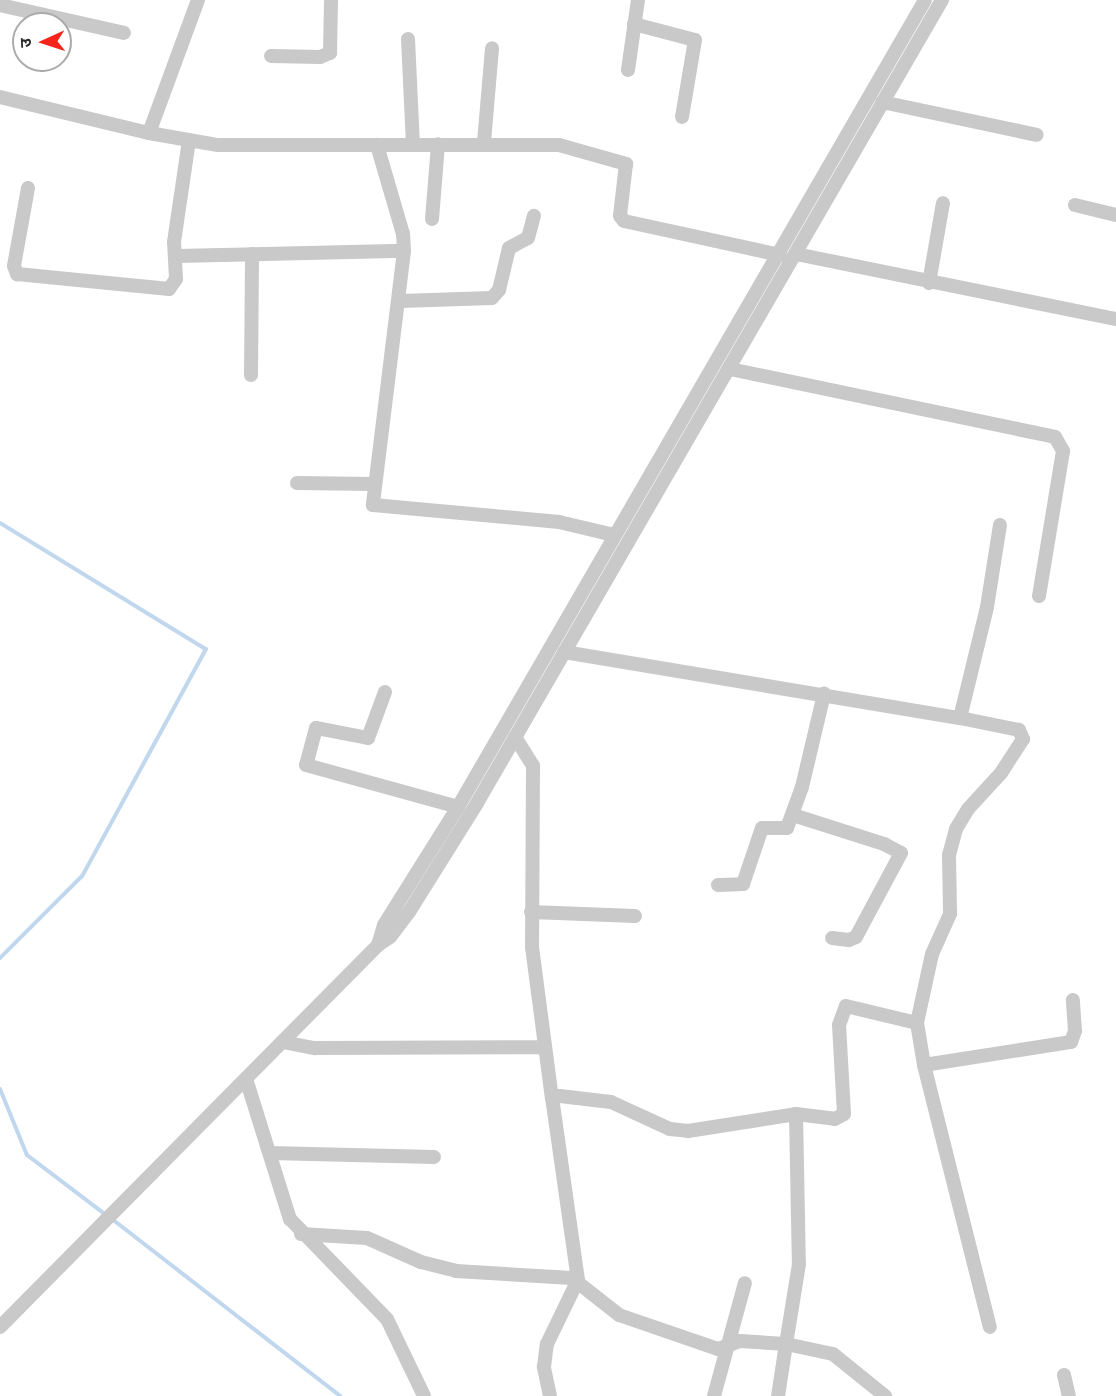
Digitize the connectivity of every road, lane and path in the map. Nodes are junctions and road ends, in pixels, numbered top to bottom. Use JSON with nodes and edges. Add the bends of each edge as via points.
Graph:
{"nodes":[{"id":1,"x":198,"y":0,"type":"edge"},
{"id":2,"x":331,"y":0,"type":"edge"},
{"id":3,"x":638,"y":0,"type":"edge"},
{"id":4,"x":926,"y":0,"type":"edge"},
{"id":5,"x":942,"y":0,"type":"edge"},
{"id":6,"x":0,"y":5,"type":"edge"},
{"id":7,"x":634,"y":24,"type":"junction"},
{"id":8,"x":124,"y":33,"type":"dead end"},
{"id":9,"x":408,"y":39,"type":"dead end"},
{"id":10,"x":492,"y":48,"type":"dead end"},
{"id":11,"x":271,"y":56,"type":"dead end"},
{"id":12,"x":628,"y":70,"type":"dead end"},
{"id":13,"x":0,"y":97,"type":"edge"},
{"id":14,"x":882,"y":102,"type":"junction"},
{"id":15,"x":682,"y":117,"type":"dead end"},
{"id":16,"x":149,"y":133,"type":"junction"},
{"id":17,"x":1037,"y":135,"type":"dead end"},
{"id":18,"x":189,"y":141,"type":"junction"},
{"id":19,"x":484,"y":142,"type":"junction"},
{"id":20,"x":438,"y":144,"type":"junction"},
{"id":21,"x":377,"y":145,"type":"junction"},
{"id":22,"x":413,"y":145,"type":"junction"},
{"id":23,"x":28,"y":188,"type":"dead end"},
{"id":24,"x":943,"y":203,"type":"dead end"},
{"id":25,"x":1075,"y":205,"type":"dead end"},
{"id":26,"x":1116,"y":215,"type":"edge"},
{"id":27,"x":534,"y":216,"type":"dead end"},
{"id":28,"x":432,"y":219,"type":"dead end"},
{"id":29,"x":404,"y":251,"type":"junction"},
{"id":30,"x":252,"y":254,"type":"junction"},
{"id":31,"x":796,"y":254,"type":"junction"},
{"id":32,"x":780,"y":255,"type":"junction"},
{"id":33,"x":176,"y":256,"type":"junction"},
{"id":34,"x":929,"y":283,"type":"junction"},
{"id":35,"x":400,"y":301,"type":"junction"},
{"id":36,"x":1116,"y":319,"type":"edge"},
{"id":37,"x":730,"y":369,"type":"junction"},
{"id":38,"x":251,"y":375,"type":"dead end"},
{"id":39,"x":297,"y":483,"type":"dead end"},
{"id":40,"x":374,"y":484,"type":"junction"},
{"id":41,"x":1000,"y":525,"type":"dead end"},
{"id":42,"x":614,"y":535,"type":"junction"},
{"id":43,"x":1040,"y":596,"type":"dead end"},
{"id":44,"x":564,"y":652,"type":"junction"},
{"id":45,"x":385,"y":692,"type":"dead end"},
{"id":46,"x":824,"y":694,"type":"junction"},
{"id":47,"x":960,"y":718,"type":"junction"},
{"id":48,"x":515,"y":737,"type":"junction"},
{"id":49,"x":458,"y":807,"type":"junction"},
{"id":50,"x":793,"y":815,"type":"junction"},
{"id":51,"x":718,"y":885,"type":"dead end"},
{"id":52,"x":531,"y":912,"type":"junction"},
{"id":53,"x":635,"y":916,"type":"dead end"},
{"id":54,"x":832,"y":938,"type":"dead end"},
{"id":55,"x":378,"y":945,"type":"junction"},
{"id":56,"x":1073,"y":1000,"type":"dead end"},
{"id":57,"x":917,"y":1023,"type":"junction"},
{"id":58,"x":283,"y":1042,"type":"junction"},
{"id":59,"x":545,"y":1047,"type":"junction"},
{"id":60,"x":924,"y":1065,"type":"junction"},
{"id":61,"x":246,"y":1079,"type":"junction"},
{"id":62,"x":552,"y":1098,"type":"junction"},
{"id":63,"x":796,"y":1114,"type":"junction"},
{"id":64,"x":270,"y":1154,"type":"junction"},
{"id":65,"x":434,"y":1157,"type":"dead end"},
{"id":66,"x":301,"y":1234,"type":"junction"},
{"id":67,"x":578,"y":1280,"type":"junction"},
{"id":68,"x":745,"y":1283,"type":"dead end"},
{"id":69,"x":0,"y":1327,"type":"edge"},
{"id":70,"x":990,"y":1327,"type":"dead end"},
{"id":71,"x":786,"y":1344,"type":"junction"},
{"id":72,"x":727,"y":1348,"type":"junction"},
{"id":73,"x":1064,"y":1375,"type":"dead end"},
{"id":74,"x":551,"y":1395,"type":"edge"},
{"id":75,"x":424,"y":1396,"type":"edge"},
{"id":76,"x":714,"y":1396,"type":"edge"},
{"id":77,"x":778,"y":1396,"type":"edge"},
{"id":78,"x":885,"y":1396,"type":"edge"},
{"id":79,"x":1069,"y":1396,"type":"edge"}],
"edges":[{"from":1,"to":16,"type":"street"},
{"from":2,"to":11,"type":"street","via":[[330,53],[320,57]]},
{"from":3,"to":7,"type":"street"},
{"from":4,"to":32,"type":"street"},
{"from":5,"to":14,"type":"street"},
{"from":6,"to":8,"type":"street"},
{"from":7,"to":12,"type":"street"},
{"from":7,"to":15,"type":"street","via":[[695,40]]},
{"from":9,"to":22,"type":"street"},
{"from":10,"to":19,"type":"street"},
{"from":13,"to":16,"type":"street"},
{"from":14,"to":17,"type":"street"},
{"from":14,"to":31,"type":"street"},
{"from":16,"to":18,"type":"street"},
{"from":18,"to":21,"type":"street","via":[[253,147]]},
{"from":18,"to":33,"type":"street","via":[[174,242]]},
{"from":19,"to":20,"type":"street"},
{"from":19,"to":32,"type":"street","via":[[559,146],[621,161],[627,167],[620,216],[624,221]]},
{"from":20,"to":22,"type":"street"},
{"from":20,"to":28,"type":"street"},
{"from":21,"to":22,"type":"street"},
{"from":21,"to":29,"type":"street"},
{"from":23,"to":33,"type":"street","via":[[17,274],[165,289],[174,285]]},
{"from":24,"to":34,"type":"street"},
{"from":25,"to":26,"type":"street"},
{"from":27,"to":35,"type":"street","via":[[528,238],[509,248],[499,290],[492,298]]},
{"from":29,"to":30,"type":"street"},
{"from":29,"to":35,"type":"street"},
{"from":30,"to":33,"type":"street"},
{"from":30,"to":38,"type":"street"},
{"from":31,"to":34,"type":"street"},
{"from":31,"to":37,"type":"street"},
{"from":32,"to":42,"type":"street"},
{"from":34,"to":36,"type":"street"},
{"from":35,"to":40,"type":"street"},
{"from":37,"to":43,"type":"street","via":[[1055,437],[1063,451]]},
{"from":37,"to":44,"type":"street"},
{"from":39,"to":40,"type":"street"},
{"from":40,"to":42,"type":"street","via":[[372,501],[378,508],[559,522]]},
{"from":41,"to":47,"type":"street","via":[[987,607]]},
{"from":42,"to":49,"type":"street"},
{"from":44,"to":46,"type":"street"},
{"from":44,"to":48,"type":"street"},
{"from":45,"to":49,"type":"street","via":[[368,738],[316,728],[306,765]]},
{"from":46,"to":47,"type":"street"},
{"from":46,"to":50,"type":"street"},
{"from":47,"to":57,"type":"street","via":[[1019,730],[1023,739],[956,829],[950,855],[950,914],[928,966]]},
{"from":48,"to":52,"type":"street","via":[[526,751],[533,774]]},
{"from":48,"to":55,"type":"street","via":[[409,912],[390,938]]},
{"from":49,"to":55,"type":"street","via":[[382,929]]},
{"from":50,"to":51,"type":"street","via":[[786,829],[762,828],[743,884]]},
{"from":50,"to":54,"type":"street","via":[[901,853],[877,904],[856,936],[849,940]]},
{"from":52,"to":53,"type":"street"},
{"from":52,"to":59,"type":"street"},
{"from":55,"to":58,"type":"street"},
{"from":56,"to":60,"type":"street","via":[[1075,1031],[1071,1042]]},
{"from":57,"to":60,"type":"street"},
{"from":57,"to":63,"type":"street","via":[[846,1006],[839,1025],[844,1114],[835,1119]]},
{"from":58,"to":59,"type":"street","via":[[315,1048]]},
{"from":58,"to":61,"type":"street"},
{"from":59,"to":62,"type":"street"},
{"from":60,"to":70,"type":"street"},
{"from":61,"to":64,"type":"street"},
{"from":61,"to":69,"type":"street"},
{"from":62,"to":63,"type":"street","via":[[602,1100],[629,1108],[670,1129],[688,1131]]},
{"from":62,"to":67,"type":"street"},
{"from":63,"to":71,"type":"street","via":[[799,1264]]},
{"from":64,"to":65,"type":"street"},
{"from":64,"to":66,"type":"street","via":[[286,1210]]},
{"from":66,"to":67,"type":"street","via":[[367,1238],[421,1262],[456,1271]]},
{"from":66,"to":75,"type":"street","via":[[387,1319]]},
{"from":67,"to":72,"type":"street","via":[[620,1315],[684,1339]]},
{"from":67,"to":74,"type":"street","via":[[547,1344],[544,1367]]},
{"from":68,"to":72,"type":"street"},
{"from":71,"to":72,"type":"street","via":[[740,1341]]},
{"from":71,"to":77,"type":"street"},
{"from":71,"to":78,"type":"street","via":[[832,1354]]},
{"from":72,"to":76,"type":"street"},
{"from":73,"to":79,"type":"street"}]}
